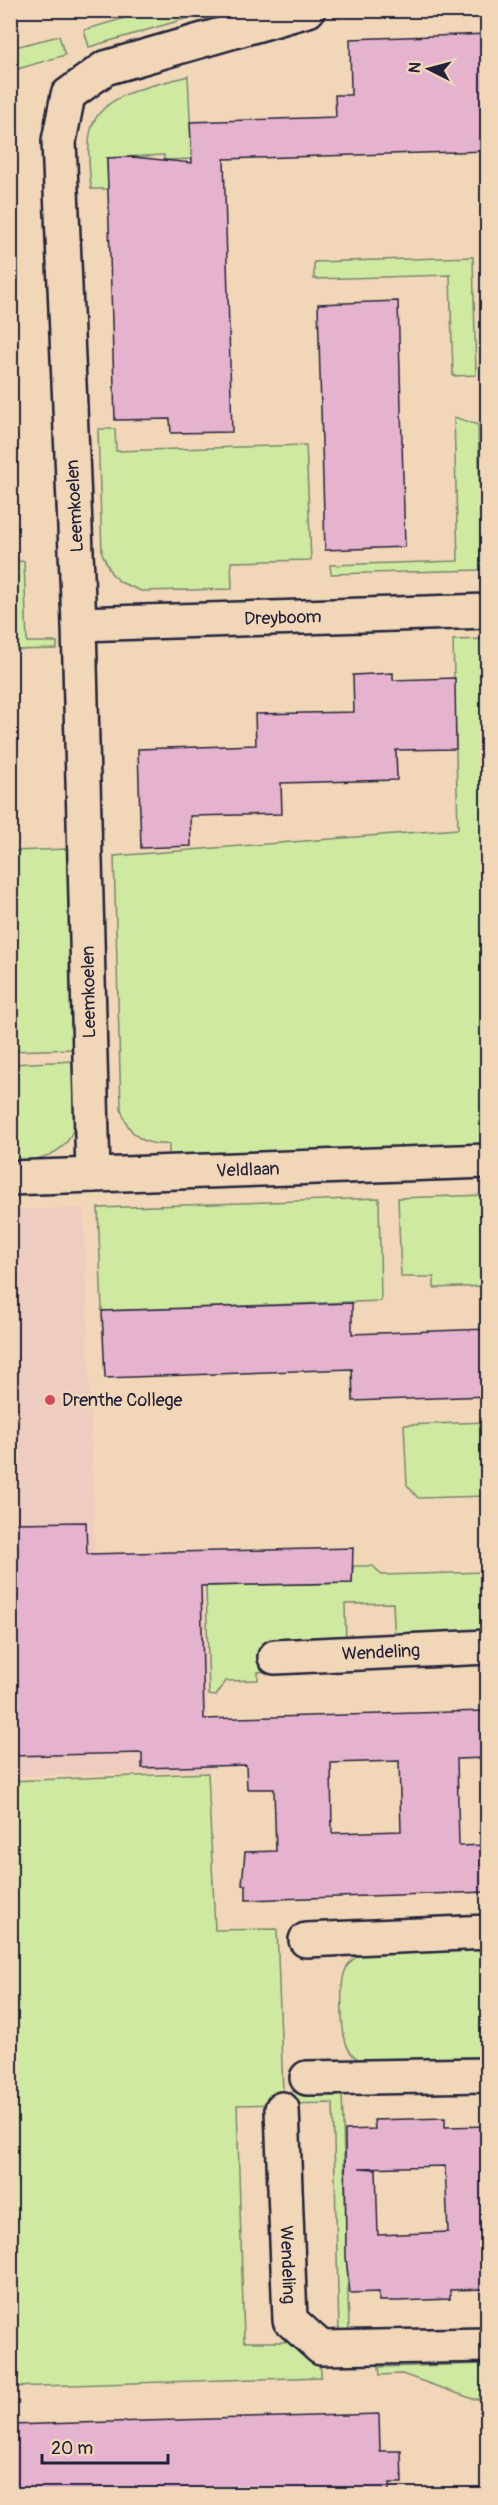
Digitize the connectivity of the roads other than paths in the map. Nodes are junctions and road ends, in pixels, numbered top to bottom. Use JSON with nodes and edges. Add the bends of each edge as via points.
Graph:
{"nodes":[{"id":1,"x":308,"y":10,"type":"edge"},
{"id":2,"x":488,"y":611,"type":"edge"},
{"id":3,"x":80,"y":624,"type":"junction"},
{"id":4,"x":488,"y":1161,"type":"edge"},
{"id":5,"x":93,"y":1175,"type":"junction"},
{"id":6,"x":10,"y":1178,"type":"edge"},
{"id":7,"x":488,"y":1647,"type":"edge"},
{"id":8,"x":276,"y":1657,"type":"dead end"},
{"id":9,"x":488,"y":1932,"type":"edge"},
{"id":10,"x":306,"y":1940,"type":"dead end"},
{"id":11,"x":488,"y":2075,"type":"edge"},
{"id":12,"x":307,"y":2078,"type":"dead end"},
{"id":13,"x":282,"y":2109,"type":"dead end"},
{"id":14,"x":488,"y":2345,"type":"edge"}],
"edges":[{"from":1,"to":3,"type":"street","name":"Leemkoelen","via":[[105,68],[68,95],[59,141]]},
{"from":2,"to":3,"type":"street","name":"Dreyboom"},
{"from":3,"to":5,"type":"street","name":"Leemkoelen"},
{"from":4,"to":5,"type":"street","name":"Veldlaan"},
{"from":5,"to":6,"type":"street","name":"Veldlaan"},
{"from":7,"to":8,"type":"street","name":"Wendeling"},
{"from":9,"to":10,"type":"street"},
{"from":11,"to":12,"type":"street"},
{"from":13,"to":14,"type":"street","name":"Wendeling","via":[[290,2320],[321,2348]]}]}
